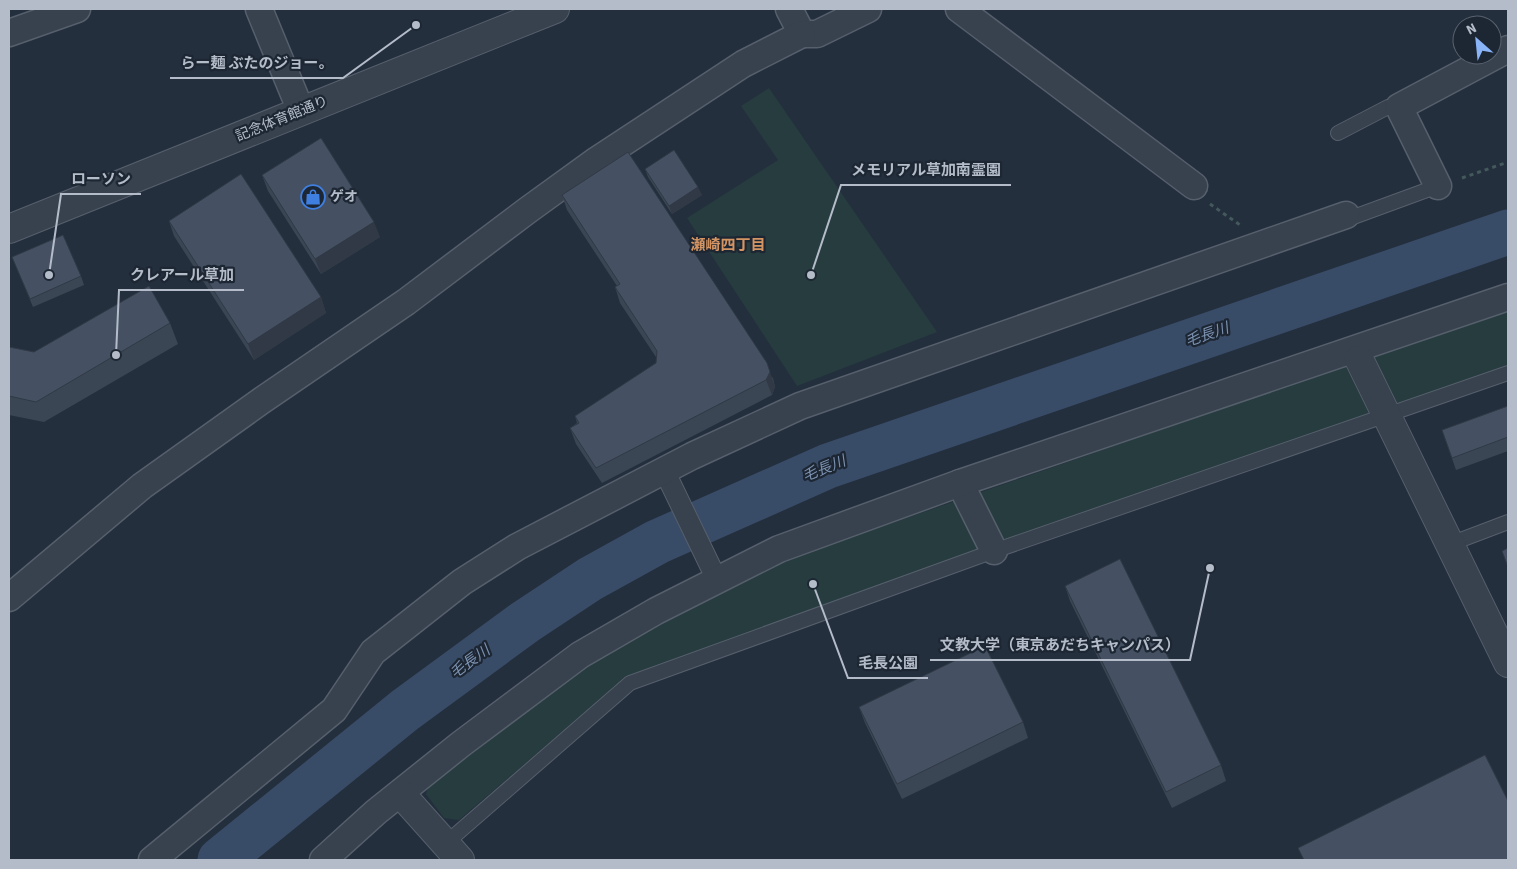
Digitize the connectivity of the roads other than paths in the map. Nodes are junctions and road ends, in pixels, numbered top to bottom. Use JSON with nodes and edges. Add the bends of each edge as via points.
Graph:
{"nodes":[{"id":1,"x":77,"y":9,"type":"edge"},
{"id":2,"x":259,"y":9,"type":"edge"},
{"id":3,"x":555,"y":9,"type":"edge"},
{"id":4,"x":790,"y":9,"type":"edge"},
{"id":5,"x":868,"y":9,"type":"edge"},
{"id":6,"x":959,"y":9,"type":"edge"},
{"id":7,"x":9,"y":33,"type":"edge"},
{"id":8,"x":802,"y":34,"type":"junction"},
{"id":9,"x":1508,"y":49,"type":"edge"},
{"id":10,"x":1399,"y":107,"type":"junction"},
{"id":11,"x":301,"y":111,"type":"junction"},
{"id":12,"x":1338,"y":133,"type":"dead end"},
{"id":13,"x":1194,"y":186,"type":"road end"},
{"id":14,"x":1438,"y":186,"type":"joint"},
{"id":15,"x":1346,"y":215,"type":"joint"},
{"id":16,"x":9,"y":229,"type":"edge"},
{"id":17,"x":1508,"y":297,"type":"edge"},
{"id":18,"x":1356,"y":354,"type":"junction"},
{"id":19,"x":1508,"y":372,"type":"edge"},
{"id":20,"x":1386,"y":414,"type":"junction"},
{"id":21,"x":666,"y":474,"type":"junction"},
{"id":22,"x":960,"y":483,"type":"junction"},
{"id":23,"x":1508,"y":522,"type":"edge"},
{"id":24,"x":1450,"y":544,"type":"junction"},
{"id":25,"x":994,"y":551,"type":"junction"},
{"id":26,"x":714,"y":572,"type":"junction"},
{"id":27,"x":9,"y":598,"type":"edge"},
{"id":28,"x":1508,"y":663,"type":"edge"},
{"id":29,"x":401,"y":794,"type":"junction"},
{"id":30,"x":452,"y":852,"type":"edge"},
{"id":31,"x":152,"y":860,"type":"edge"},
{"id":32,"x":323,"y":860,"type":"edge"}],
"edges":[{"from":1,"to":7,"type":"street"},
{"from":2,"to":11,"type":"street"},
{"from":3,"to":11,"type":"street","name":"記念体育館通り"},
{"from":4,"to":8,"type":"street"},
{"from":5,"to":8,"type":"street","via":[[818,34]]},
{"from":6,"to":13,"type":"street"},
{"from":8,"to":27,"type":"street","via":[[743,64],[566,182],[406,302],[142,486]]},
{"from":9,"to":10,"type":"street"},
{"from":10,"to":12,"type":"lane","via":[[1388,107]]},
{"from":10,"to":14,"type":"street"},
{"from":11,"to":16,"type":"street","name":"記念体育館通り"},
{"from":14,"to":15,"type":"lane","via":[[1348,218]]},
{"from":15,"to":21,"type":"street","via":[[800,406]]},
{"from":17,"to":18,"type":"street"},
{"from":18,"to":20,"type":"street"},
{"from":18,"to":22,"type":"street"},
{"from":19,"to":20,"type":"lane"},
{"from":20,"to":24,"type":"street"},
{"from":20,"to":25,"type":"lane"},
{"from":21,"to":26,"type":"street"},
{"from":21,"to":31,"type":"street","via":[[517,547],[462,582],[373,652],[334,710]]},
{"from":22,"to":25,"type":"street"},
{"from":22,"to":26,"type":"street"},
{"from":23,"to":24,"type":"lane"},
{"from":24,"to":28,"type":"street"},
{"from":25,"to":30,"type":"lane","via":[[630,683]]},
{"from":26,"to":29,"type":"street","via":[[656,611],[580,655],[461,744]]},
{"from":29,"to":30,"type":"street"},
{"from":29,"to":32,"type":"street"}]}
